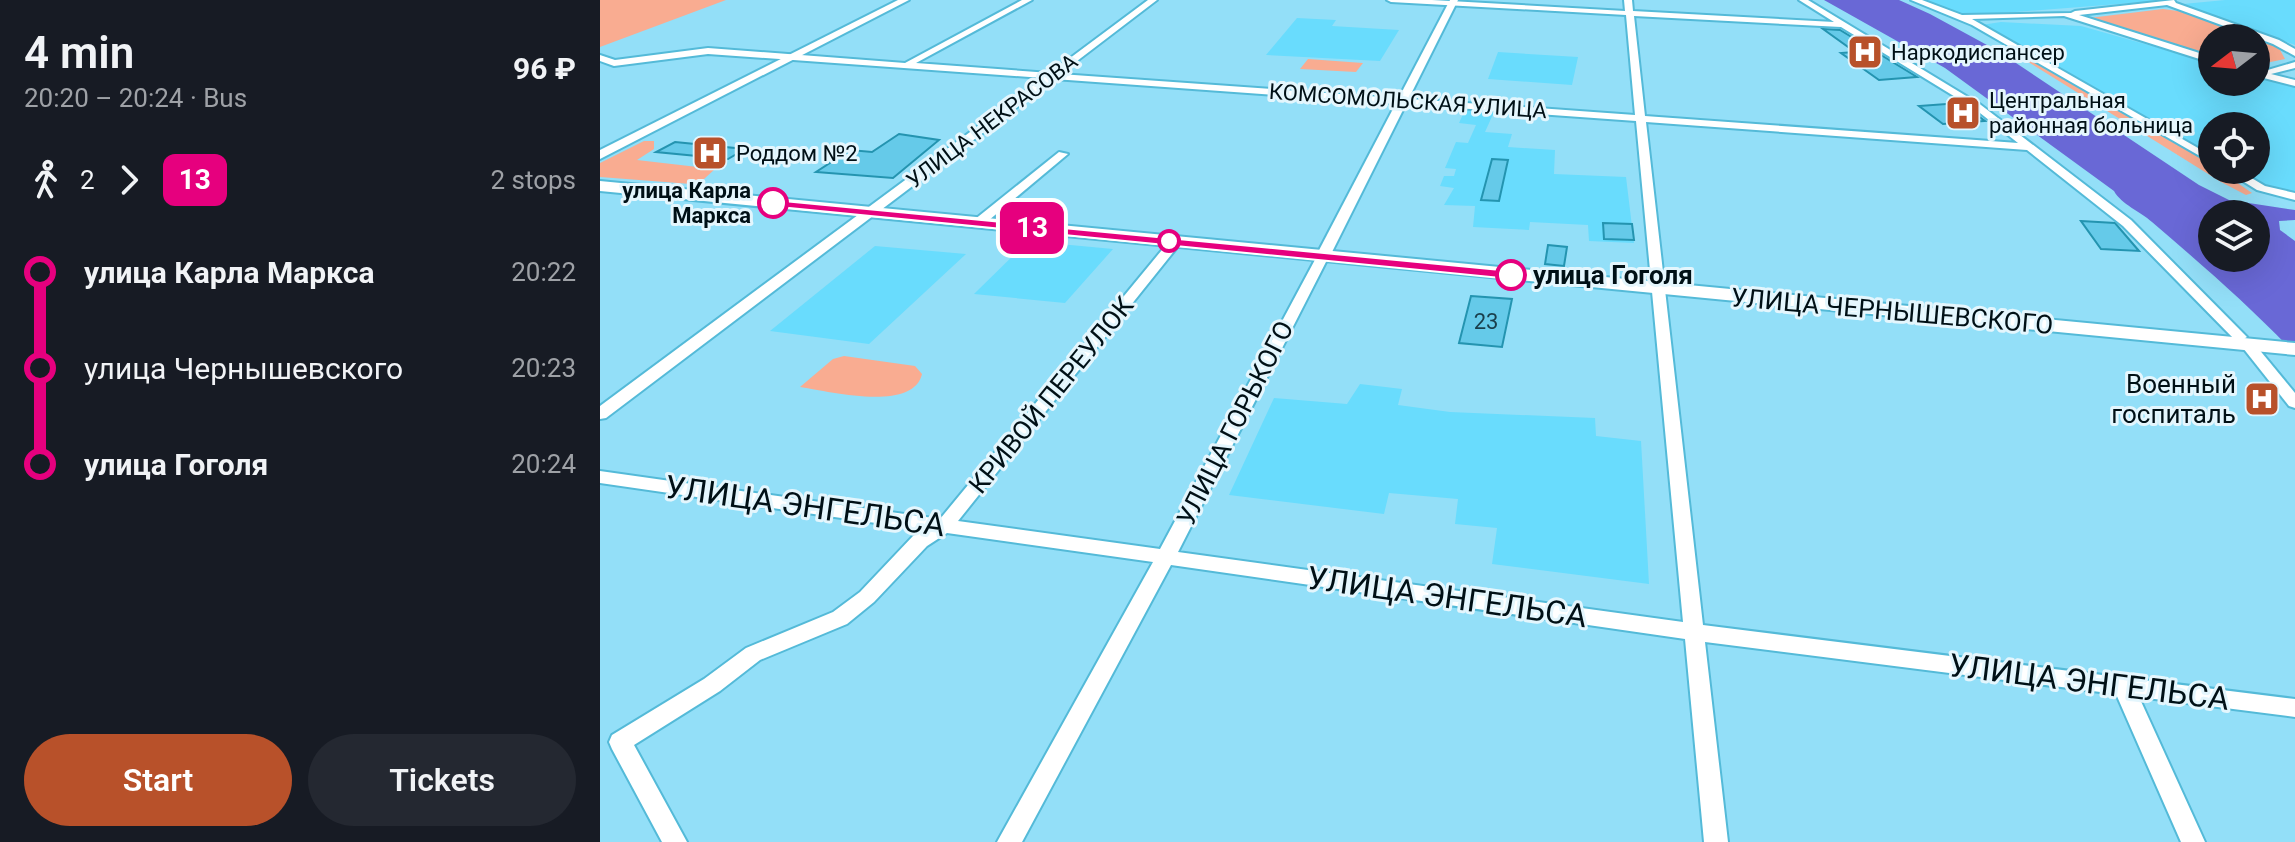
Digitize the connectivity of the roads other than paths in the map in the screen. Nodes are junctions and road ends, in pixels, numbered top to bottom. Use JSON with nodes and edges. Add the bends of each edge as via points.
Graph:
{"nodes":[{"id":1,"x":905,"y":0,"type":"edge"},
{"id":2,"x":1028,"y":0,"type":"edge"},
{"id":3,"x":1153,"y":0,"type":"edge"},
{"id":4,"x":1391,"y":0,"type":"edge"},
{"id":5,"x":1628,"y":0,"type":"edge"},
{"id":6,"x":1803,"y":0,"type":"edge"},
{"id":7,"x":1915,"y":0,"type":"edge"},
{"id":8,"x":2193,"y":0,"type":"edge"},
{"id":9,"x":2165,"y":1,"type":"edge"},
{"id":10,"x":1453,"y":2,"type":"edge"},
{"id":11,"x":1630,"y":13,"type":"junction"},
{"id":12,"x":1963,"y":17,"type":"junction"},
{"id":13,"x":2076,"y":17,"type":"junction"},
{"id":14,"x":1975,"y":23,"type":"junction"},
{"id":15,"x":2086,"y":23,"type":"junction"},
{"id":16,"x":1845,"y":25,"type":"junction"},
{"id":17,"x":2294,"y":51,"type":"edge"},
{"id":18,"x":2198,"y":56,"type":"edge"},
{"id":19,"x":600,"y":58,"type":"edge"},
{"id":20,"x":788,"y":58,"type":"junction"},
{"id":21,"x":2295,"y":65,"type":"edge"},
{"id":22,"x":906,"y":66,"type":"junction"},
{"id":23,"x":2270,"y":70,"type":"edge"},
{"id":24,"x":1052,"y":76,"type":"junction"},
{"id":25,"x":2270,"y":76,"type":"edge"},
{"id":26,"x":2295,"y":83,"type":"edge"},
{"id":27,"x":1404,"y":100,"type":"junction"},
{"id":28,"x":1642,"y":120,"type":"junction"},
{"id":29,"x":2028,"y":147,"type":"junction"},
{"id":30,"x":2198,"y":152,"type":"edge"},
{"id":31,"x":1063,"y":154,"type":"dead end"},
{"id":32,"x":600,"y":155,"type":"edge"},
{"id":33,"x":2254,"y":184,"type":"edge"},
{"id":34,"x":600,"y":186,"type":"edge"},
{"id":35,"x":2295,"y":197,"type":"edge"},
{"id":36,"x":871,"y":212,"type":"junction"},
{"id":37,"x":978,"y":223,"type":"junction"},
{"id":38,"x":1175,"y":242,"type":"junction"},
{"id":39,"x":1323,"y":256,"type":"junction"},
{"id":40,"x":1658,"y":290,"type":"junction"},
{"id":41,"x":2263,"y":347,"type":"edge"},
{"id":42,"x":2295,"y":403,"type":"edge"},
{"id":43,"x":600,"y":414,"type":"edge"},
{"id":44,"x":600,"y":477,"type":"edge"},
{"id":45,"x":944,"y":526,"type":"junction"},
{"id":46,"x":1165,"y":558,"type":"junction"},
{"id":47,"x":1694,"y":632,"type":"junction"},
{"id":48,"x":2123,"y":686,"type":"junction"},
{"id":49,"x":2295,"y":708,"type":"edge"},
{"id":50,"x":675,"y":842,"type":"edge"},
{"id":51,"x":1009,"y":842,"type":"edge"},
{"id":52,"x":1716,"y":842,"type":"edge"},
{"id":53,"x":2193,"y":842,"type":"edge"}],
"edges":[{"from":1,"to":20,"type":"street"},
{"from":2,"to":22,"type":"street"},
{"from":3,"to":24,"type":"street","name":"УЛИЦА НЕКРАСОВА"},
{"from":4,"to":10,"type":"street"},
{"from":5,"to":11,"type":"street"},
{"from":6,"to":16,"type":"street"},
{"from":7,"to":12,"type":"street"},
{"from":8,"to":9,"type":"street"},
{"from":9,"to":13,"type":"street","via":[[2075,13]]},
{"from":9,"to":17,"type":"street"},
{"from":10,"to":11,"type":"street"},
{"from":10,"to":27,"type":"street","name":"УЛИЦА ГОРЬКОГО"},
{"from":11,"to":16,"type":"street"},
{"from":11,"to":28,"type":"street"},
{"from":12,"to":13,"type":"street"},
{"from":12,"to":14,"type":"street"},
{"from":13,"to":15,"type":"street"},
{"from":14,"to":15,"type":"street"},
{"from":14,"to":30,"type":"street"},
{"from":15,"to":18,"type":"street"},
{"from":16,"to":29,"type":"street","via":[[1978,107]]},
{"from":19,"to":20,"type":"street","name":"КОМСОМОЛЬСКАЯ УЛИЦА","via":[[614,63],[698,51]]},
{"from":20,"to":22,"type":"street","name":"КОМСОМОЛЬСКАЯ УЛИЦА"},
{"from":20,"to":32,"type":"street"},
{"from":21,"to":23,"type":"street"},
{"from":22,"to":24,"type":"street","name":"КОМСОМОЛЬСКАЯ УЛИЦА"},
{"from":24,"to":27,"type":"street","name":"КОМСОМОЛЬСКАЯ УЛИЦА"},
{"from":24,"to":36,"type":"street","name":"УЛИЦА НЕКРАСОВА"},
{"from":25,"to":26,"type":"street"},
{"from":27,"to":28,"type":"street","name":"КОМСОМОЛЬСКАЯ УЛИЦА"},
{"from":27,"to":39,"type":"street","name":"УЛИЦА ГОРЬКОГО"},
{"from":28,"to":29,"type":"street","name":"КОМСОМОЛЬСКАЯ УЛИЦА"},
{"from":28,"to":40,"type":"street"},
{"from":29,"to":41,"type":"street","via":[[2127,223]]},
{"from":31,"to":37,"type":"street"},
{"from":33,"to":35,"type":"street"},
{"from":34,"to":36,"type":"main road","name":"УЛИЦА ЧЕРНЫШЕВСКОГО"},
{"from":36,"to":37,"type":"main road","name":"УЛИЦА ЧЕРНЫШЕВСКОГО"},
{"from":36,"to":43,"type":"street","name":"УЛИЦА НЕКРАСОВА"},
{"from":37,"to":38,"type":"main road","name":"УЛИЦА ЧЕРНЫШЕВСКОГО"},
{"from":38,"to":39,"type":"main road","name":"УЛИЦА ЧЕРНЫШЕВСКОГО"},
{"from":38,"to":45,"type":"street","name":"КРИВОЙ ПЕРЕУЛОК"},
{"from":39,"to":40,"type":"main road","name":"УЛИЦА ЧЕРНЫШЕВСКОГО"},
{"from":39,"to":46,"type":"street","name":"УЛИЦА ГОРЬКОГО"},
{"from":40,"to":41,"type":"main road","name":"УЛИЦА ЧЕРНЫШЕВСКОГО"},
{"from":40,"to":47,"type":"street"},
{"from":41,"to":42,"type":"street"},
{"from":44,"to":45,"type":"street","name":"УЛИЦА ЭНГЕЛЬСА"},
{"from":45,"to":46,"type":"street","name":"УЛИЦА ЭНГЕЛЬСА"},
{"from":45,"to":50,"type":"street","name":"КРИВОЙ ПЕРЕУЛОК","via":[[920,541],[840,618],[753,654],[620,742]]},
{"from":46,"to":47,"type":"street","name":"УЛИЦА ЭНГЕЛЬСА"},
{"from":46,"to":51,"type":"street","name":"УЛИЦА ГОРЬКОГО"},
{"from":47,"to":48,"type":"street","name":"УЛИЦА ЭНГЕЛЬСА"},
{"from":47,"to":52,"type":"street"},
{"from":48,"to":49,"type":"street","name":"УЛИЦА ЭНГЕЛЬСА"},
{"from":48,"to":53,"type":"street"}]}
